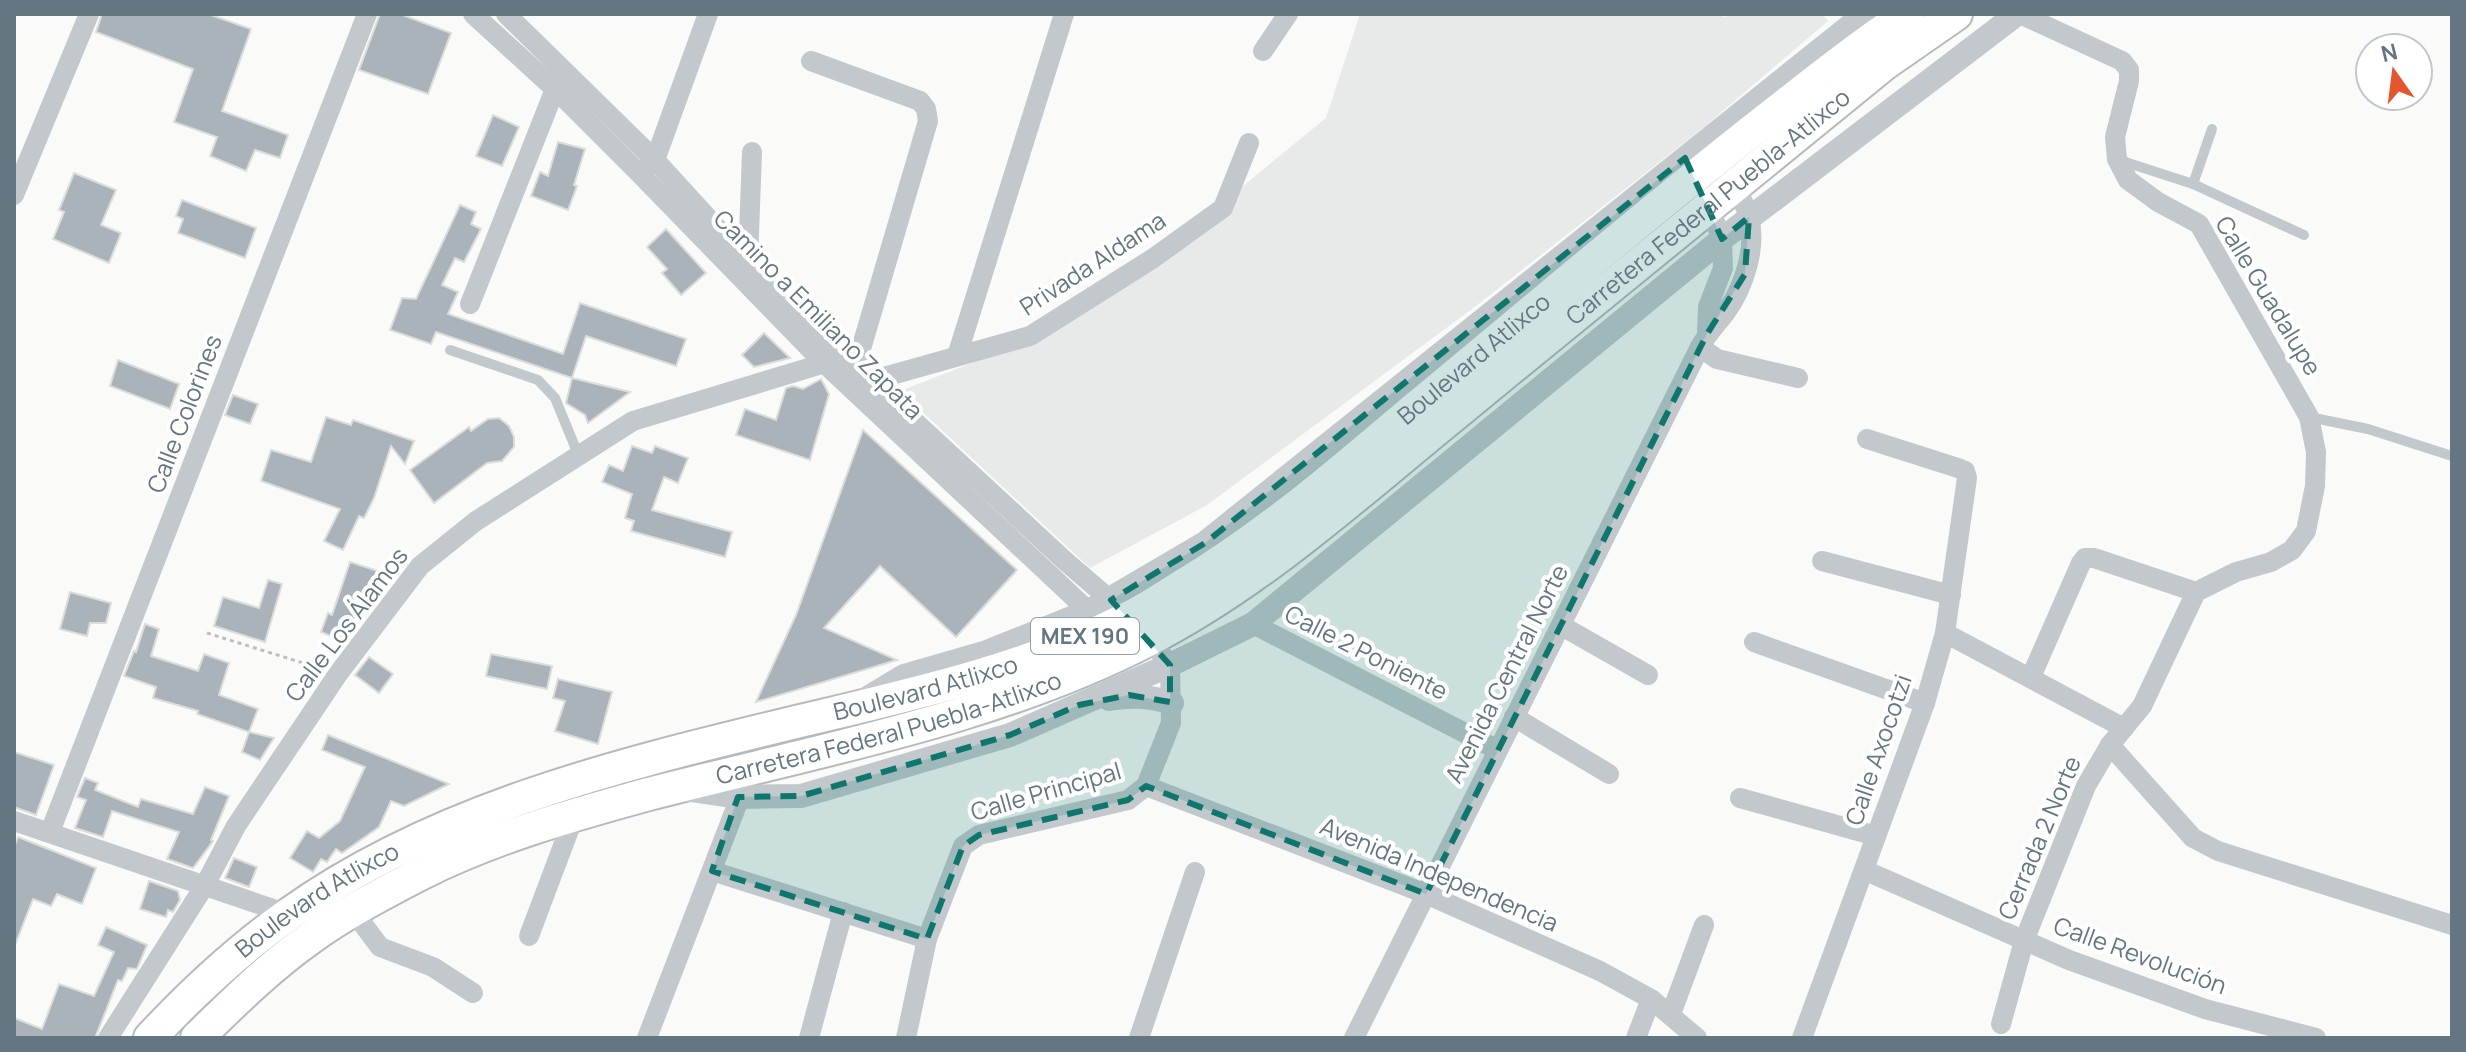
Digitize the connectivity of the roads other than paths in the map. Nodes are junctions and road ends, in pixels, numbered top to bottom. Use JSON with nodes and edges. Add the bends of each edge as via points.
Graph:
{"nodes":[{"id":1,"x":89,"y":14,"type":"edge"},
{"id":2,"x":367,"y":14,"type":"edge"},
{"id":3,"x":473,"y":14,"type":"edge"},
{"id":4,"x":506,"y":14,"type":"edge"},
{"id":5,"x":708,"y":14,"type":"edge"},
{"id":6,"x":1064,"y":14,"type":"edge"},
{"id":7,"x":1288,"y":14,"type":"edge"},
{"id":8,"x":1865,"y":14,"type":"edge"},
{"id":9,"x":1908,"y":14,"type":"edge"},
{"id":10,"x":1956,"y":14,"type":"edge"},
{"id":11,"x":2019,"y":14,"type":"edge"},
{"id":12,"x":495,"y":22,"type":"edge"},
{"id":13,"x":1263,"y":51,"type":"dead end"},
{"id":14,"x":811,"y":61,"type":"dead end"},
{"id":15,"x":555,"y":89,"type":"junction"},
{"id":16,"x":2212,"y":129,"type":"dead end"},
{"id":17,"x":1249,"y":143,"type":"dead end"},
{"id":18,"x":752,"y":152,"type":"dead end"},
{"id":19,"x":1702,"y":157,"type":"junction"},
{"id":20,"x":2117,"y":159,"type":"junction"},
{"id":21,"x":647,"y":167,"type":"junction"},
{"id":22,"x":18,"y":170,"type":"edge"},
{"id":23,"x":2193,"y":184,"type":"junction"},
{"id":24,"x":1734,"y":186,"type":"junction"},
{"id":25,"x":14,"y":195,"type":"edge"},
{"id":26,"x":1709,"y":205,"type":"junction"},
{"id":27,"x":1749,"y":217,"type":"junction"},
{"id":28,"x":2304,"y":235,"type":"dead end"},
{"id":29,"x":1722,"y":239,"type":"junction"},
{"id":30,"x":748,"y":262,"type":"junction"},
{"id":31,"x":470,"y":304,"type":"dead end"},
{"id":32,"x":1704,"y":340,"type":"junction"},
{"id":33,"x":450,"y":350,"type":"dead end"},
{"id":34,"x":957,"y":356,"type":"junction"},
{"id":35,"x":849,"y":367,"type":"junction"},
{"id":36,"x":1798,"y":378,"type":"dead end"},
{"id":37,"x":2309,"y":417,"type":"junction"},
{"id":38,"x":1867,"y":439,"type":"dead end"},
{"id":39,"x":578,"y":454,"type":"junction"},
{"id":40,"x":2452,"y":456,"type":"edge"},
{"id":41,"x":1822,"y":561,"type":"dead end"},
{"id":42,"x":2196,"y":592,"type":"junction"},
{"id":43,"x":1951,"y":595,"type":"junction"},
{"id":44,"x":1119,"y":624,"type":"junction"},
{"id":45,"x":1253,"y":624,"type":"junction"},
{"id":46,"x":1562,"y":626,"type":"junction"},
{"id":47,"x":1945,"y":633,"type":"junction"},
{"id":48,"x":1754,"y":642,"type":"dead end"},
{"id":49,"x":1159,"y":669,"type":"junction"},
{"id":50,"x":1648,"y":675,"type":"dead end"},
{"id":51,"x":2031,"y":677,"type":"junction"},
{"id":52,"x":1171,"y":696,"type":"junction"},
{"id":53,"x":1925,"y":703,"type":"junction"},
{"id":54,"x":1079,"y":705,"type":"junction"},
{"id":55,"x":1514,"y":717,"type":"junction"},
{"id":56,"x":2124,"y":728,"type":"junction"},
{"id":57,"x":2110,"y":745,"type":"junction"},
{"id":58,"x":1498,"y":750,"type":"junction"},
{"id":59,"x":753,"y":767,"type":"junction"},
{"id":60,"x":1609,"y":774,"type":"dead end"},
{"id":61,"x":1146,"y":786,"type":"junction"},
{"id":62,"x":673,"y":788,"type":"junction"},
{"id":63,"x":738,"y":797,"type":"junction"},
{"id":64,"x":1740,"y":798,"type":"dead end"},
{"id":65,"x":575,"y":814,"type":"junction"},
{"id":66,"x":14,"y":821,"type":"edge"},
{"id":67,"x":50,"y":832,"type":"junction"},
{"id":68,"x":1876,"y":836,"type":"junction"},
{"id":69,"x":1864,"y":870,"type":"junction"},
{"id":70,"x":712,"y":871,"type":"junction"},
{"id":71,"x":1195,"y":872,"type":"dead end"},
{"id":72,"x":205,"y":885,"type":"junction"},
{"id":73,"x":1426,"y":894,"type":"junction"},
{"id":74,"x":353,"y":911,"type":"junction"},
{"id":75,"x":843,"y":912,"type":"junction"},
{"id":76,"x":288,"y":914,"type":"junction"},
{"id":77,"x":1704,"y":925,"type":"dead end"},
{"id":78,"x":2452,"y":925,"type":"edge"},
{"id":79,"x":529,"y":936,"type":"dead end"},
{"id":80,"x":927,"y":939,"type":"junction"},
{"id":81,"x":2024,"y":941,"type":"junction"},
{"id":82,"x":473,"y":993,"type":"dead end"},
{"id":83,"x":1651,"y":999,"type":"junction"},
{"id":84,"x":1671,"y":1014,"type":"junction"},
{"id":85,"x":2001,"y":1024,"type":"dead end"},
{"id":86,"x":108,"y":1038,"type":"edge"},
{"id":87,"x":150,"y":1038,"type":"edge"},
{"id":88,"x":197,"y":1038,"type":"edge"},
{"id":89,"x":647,"y":1038,"type":"edge"},
{"id":90,"x":809,"y":1038,"type":"edge"},
{"id":91,"x":906,"y":1038,"type":"edge"},
{"id":92,"x":1139,"y":1038,"type":"edge"},
{"id":93,"x":1354,"y":1038,"type":"edge"},
{"id":94,"x":1636,"y":1038,"type":"edge"},
{"id":95,"x":1697,"y":1038,"type":"edge"},
{"id":96,"x":1802,"y":1038,"type":"edge"},
{"id":97,"x":2316,"y":1038,"type":"edge"}],
"edges":[{"from":1,"to":22,"type":"street"},
{"from":2,"to":67,"type":"street","name":"Calle Colorines"},
{"from":3,"to":12,"type":"street","name":"Camino a Emiliano Zapata"},
{"from":4,"to":21,"type":"street","name":"Camino a Emiliano Zapata"},
{"from":5,"to":21,"type":"street"},
{"from":6,"to":34,"type":"street"},
{"from":7,"to":13,"type":"street"},
{"from":8,"to":19,"type":"street"},
{"from":9,"to":19,"type":"main road","name":"Boulevard Atlixco","number":"MEX 190"},
{"from":10,"to":24,"type":"main road","name":"Carretera Federal Puebla-Atlixco","number":"MEX 190","via":[[1884,64]]},
{"from":11,"to":20,"type":"street","via":[[2122,61],[2129,70],[2115,137]]},
{"from":11,"to":27,"type":"street"},
{"from":12,"to":15,"type":"street","name":"Camino a Emiliano Zapata"},
{"from":14,"to":35,"type":"street","via":[[920,101],[928,121]]},
{"from":15,"to":21,"type":"street","name":"Camino a Emiliano Zapata"},
{"from":15,"to":31,"type":"street"},
{"from":16,"to":23,"type":"lane"},
{"from":17,"to":34,"type":"street","name":"Privada Aldama","via":[[1223,208],[1030,336]]},
{"from":18,"to":30,"type":"street"},
{"from":19,"to":24,"type":"street","name":"Avenida Central Norte"},
{"from":19,"to":26,"type":"street","name":"Avenida Central Norte"},
{"from":19,"to":44,"type":"main road","name":"Boulevard Atlixco","number":"MEX 190","via":[[1316,492],[1217,564]]},
{"from":20,"to":23,"type":"lane"},
{"from":20,"to":37,"type":"street","name":"Calle Guadalupe","via":[[2128,180],[2199,224]]},
{"from":21,"to":30,"type":"street","name":"Camino a Emiliano Zapata"},
{"from":21,"to":35,"type":"street","name":"Camino a Emiliano Zapata"},
{"from":22,"to":25,"type":"street"},
{"from":23,"to":28,"type":"lane"},
{"from":24,"to":26,"type":"main road","name":"Carretera Federal Puebla-Atlixco","number":"MEX 190"},
{"from":24,"to":27,"type":"street","name":"Avenida Central Norte"},
{"from":26,"to":29,"type":"street","name":"Avenida Central Norte"},
{"from":26,"to":44,"type":"main road","name":"Carretera Federal Puebla-Atlixco","number":"MEX 190","via":[[1231,593]]},
{"from":27,"to":29,"type":"street"},
{"from":27,"to":32,"type":"street","name":"Avenida Central Norte","via":[[1745,274]]},
{"from":29,"to":32,"type":"street","name":"Avenida Central Norte","via":[[1723,268],[1708,307]]},
{"from":29,"to":45,"type":"street"},
{"from":30,"to":35,"type":"street","name":"Camino a Emiliano Zapata"},
{"from":32,"to":36,"type":"street","via":[[1717,359]]},
{"from":32,"to":46,"type":"street","name":"Avenida Central Norte"},
{"from":33,"to":39,"type":"lane","via":[[538,380],[555,398]]},
{"from":34,"to":35,"type":"street","name":"Privada Aldama"},
{"from":35,"to":39,"type":"street","name":"Calle Los Álamos","via":[[633,421]]},
{"from":35,"to":44,"type":"street","name":"Camino a Emiliano Zapata"},
{"from":35,"to":44,"type":"street","name":"Camino a Emiliano Zapata"},
{"from":37,"to":40,"type":"lane"},
{"from":37,"to":42,"type":"street","via":[[2316,452],[2306,531],[2282,556]]},
{"from":38,"to":43,"type":"street","name":"Calle Axocotzi","via":[[1965,471]]},
{"from":39,"to":72,"type":"street","name":"Calle Los Álamos","via":[[476,521],[420,566],[338,674],[236,826]]},
{"from":41,"to":43,"type":"street"},
{"from":42,"to":51,"type":"street","via":[[2085,558]]},
{"from":42,"to":56,"type":"street","name":"Cerrada 2 Norte","via":[[2142,706]]},
{"from":43,"to":47,"type":"street","name":"Calle Axocotzi"},
{"from":44,"to":49,"type":"street"},
{"from":44,"to":59,"type":"main road","name":"Carretera Federal Puebla-Atlixco","number":"MEX 190","via":[[1053,683],[972,710]]},
{"from":44,"to":76,"type":"main road","name":"Boulevard Atlixco","number":"MEX 190","via":[[968,679],[713,742],[475,815],[338,882]]},
{"from":45,"to":49,"type":"street"},
{"from":45,"to":58,"type":"street","name":"Calle 2 Poniente"},
{"from":46,"to":50,"type":"street"},
{"from":46,"to":55,"type":"street","name":"Avenida Central Norte"},
{"from":47,"to":51,"type":"street"},
{"from":47,"to":53,"type":"street","name":"Calle Axocotzi"},
{"from":48,"to":53,"type":"street"},
{"from":49,"to":52,"type":"street"},
{"from":49,"to":54,"type":"street"},
{"from":51,"to":56,"type":"street"},
{"from":52,"to":54,"type":"street","via":[[1129,695]]},
{"from":52,"to":61,"type":"street","name":"Calle Principal","via":[[1171,723]]},
{"from":53,"to":68,"type":"street","name":"Calle Axocotzi"},
{"from":54,"to":63,"type":"street","via":[[1010,735],[801,796]]},
{"from":55,"to":58,"type":"street","name":"Avenida Central Norte"},
{"from":55,"to":60,"type":"street"},
{"from":56,"to":57,"type":"street","name":"Cerrada 2 Norte"},
{"from":57,"to":78,"type":"street","via":[[2193,838],[2218,851]]},
{"from":57,"to":81,"type":"street","name":"Cerrada 2 Norte","via":[[2086,786]]},
{"from":58,"to":73,"type":"street","name":"Avenida Central Norte"},
{"from":59,"to":62,"type":"main road","name":"Carretera Federal Puebla-Atlixco","number":"MEX 190"},
{"from":59,"to":63,"type":"street"},
{"from":61,"to":73,"type":"street","name":"Avenida Independencia"},
{"from":61,"to":80,"type":"street","name":"Calle Principal","via":[[1128,800],[971,840],[963,846]]},
{"from":62,"to":63,"type":"street"},
{"from":62,"to":65,"type":"main road","name":"Carretera Federal Puebla-Atlixco","number":"MEX 190"},
{"from":63,"to":70,"type":"street"},
{"from":64,"to":68,"type":"street"},
{"from":65,"to":74,"type":"main road","name":"Carretera Federal Puebla-Atlixco","number":"MEX 190","via":[[437,867]]},
{"from":65,"to":79,"type":"street"},
{"from":66,"to":67,"type":"street"},
{"from":67,"to":72,"type":"street"},
{"from":68,"to":69,"type":"street","name":"Calle Axocotzi"},
{"from":69,"to":81,"type":"street","name":"Calle Revolución"},
{"from":69,"to":96,"type":"street","name":"Calle Axocotzi"},
{"from":70,"to":75,"type":"street"},
{"from":70,"to":89,"type":"street"},
{"from":71,"to":92,"type":"street"},
{"from":72,"to":76,"type":"street"},
{"from":72,"to":86,"type":"street","name":"Calle Los Álamos"},
{"from":73,"to":83,"type":"street","name":"Avenida Independencia"},
{"from":73,"to":93,"type":"street","name":"Avenida Central Norte"},
{"from":74,"to":82,"type":"street","via":[[380,947],[433,967]]},
{"from":74,"to":88,"type":"main road","name":"Carretera Federal Puebla-Atlixco","number":"MEX 190","via":[[307,940]]},
{"from":75,"to":80,"type":"street"},
{"from":75,"to":90,"type":"street"},
{"from":76,"to":87,"type":"main road","name":"Boulevard Atlixco","number":"MEX 190","via":[[220,969]]},
{"from":77,"to":84,"type":"street"},
{"from":80,"to":91,"type":"street","name":"Calle Principal"},
{"from":81,"to":85,"type":"street","name":"Cerrada 2 Norte"},
{"from":81,"to":97,"type":"street","name":"Calle Revolución","via":[[2205,1009]]},
{"from":83,"to":84,"type":"street","name":"Avenida Independencia"},
{"from":83,"to":94,"type":"street"},
{"from":84,"to":95,"type":"street","name":"Avenida Independencia"}]}
